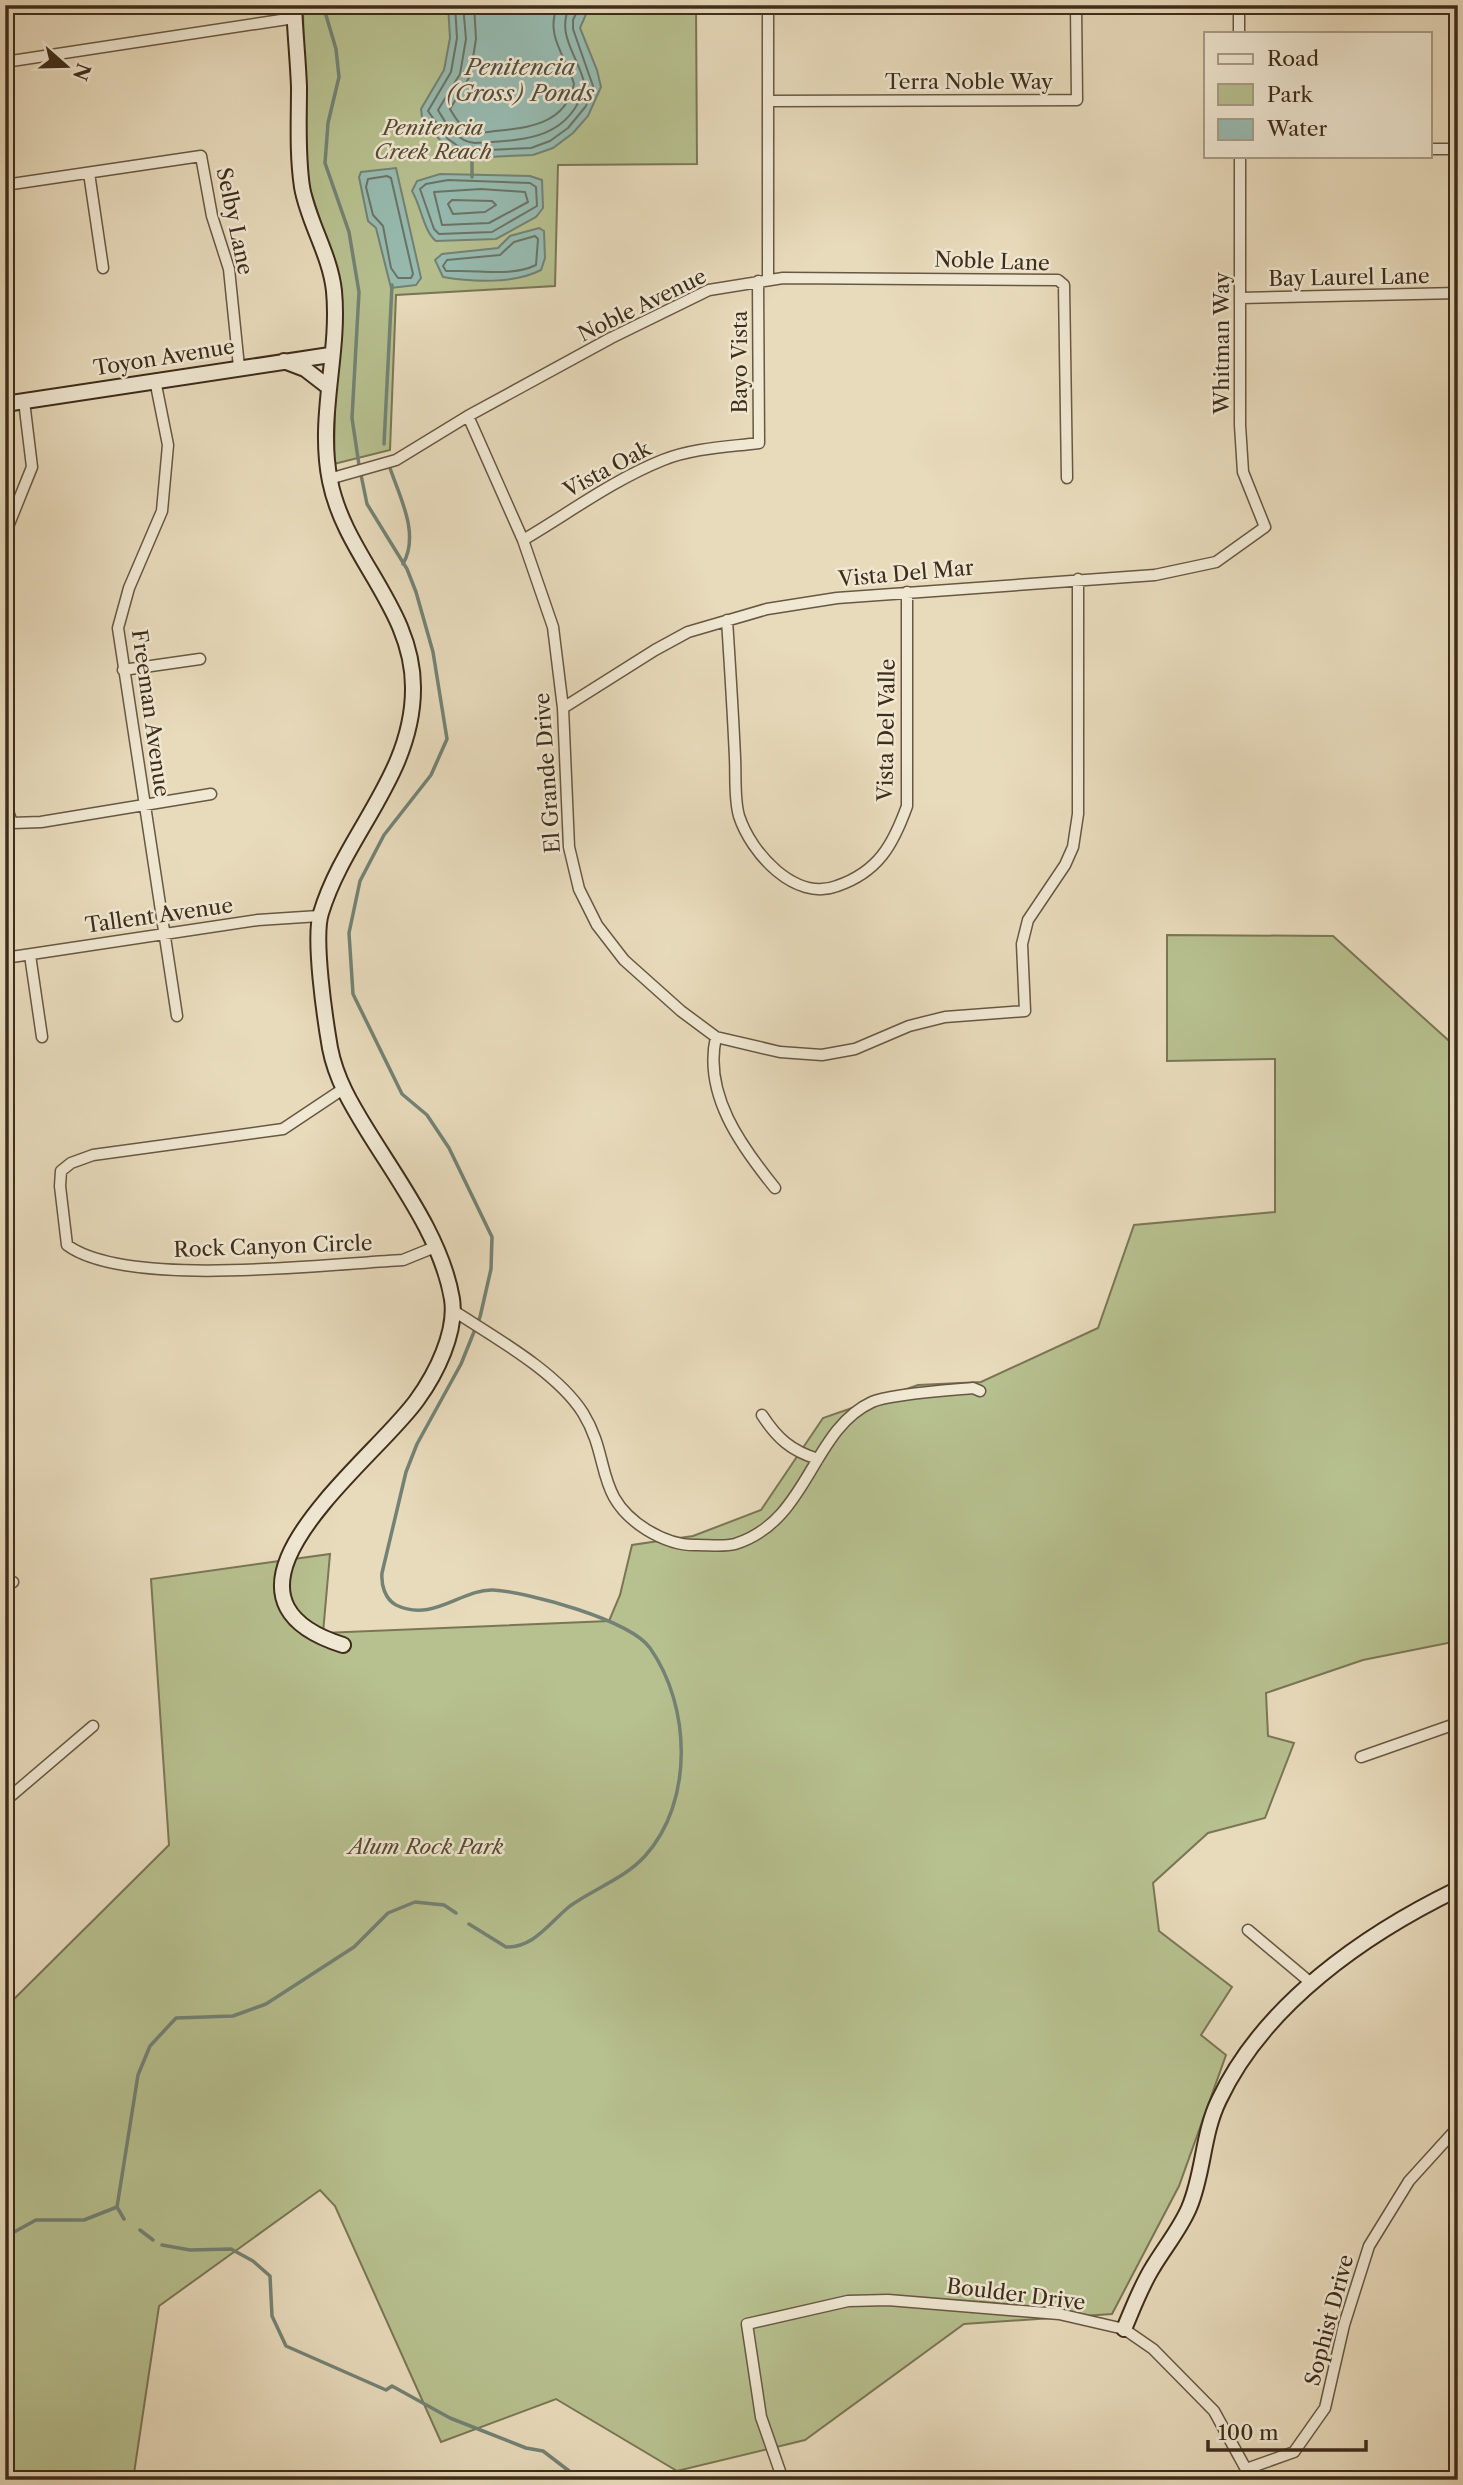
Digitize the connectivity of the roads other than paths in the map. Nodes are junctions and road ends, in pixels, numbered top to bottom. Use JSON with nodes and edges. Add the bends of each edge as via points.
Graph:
{"nodes":[{"id":1,"x":768,"y":5,"type":"edge"},
{"id":2,"x":1076,"y":5,"type":"edge"},
{"id":3,"x":1239,"y":5,"type":"edge"},
{"id":4,"x":294,"y":12,"type":"edge"},
{"id":5,"x":1239,"y":32,"type":"edge"},
{"id":6,"x":5,"y":62,"type":"edge"},
{"id":7,"x":768,"y":101,"type":"junction"},
{"id":8,"x":1432,"y":149,"type":"edge"},
{"id":9,"x":1458,"y":149,"type":"edge"},
{"id":10,"x":1240,"y":158,"type":"edge"},
{"id":11,"x":89,"y":173,"type":"junction"},
{"id":12,"x":5,"y":185,"type":"edge"},
{"id":13,"x":103,"y":268,"type":"dead end"},
{"id":14,"x":763,"y":280,"type":"junction"},
{"id":15,"x":1458,"y":293,"type":"edge"},
{"id":16,"x":1241,"y":299,"type":"junction"},
{"id":17,"x":330,"y":355,"type":"junction"},
{"id":18,"x":282,"y":360,"type":"junction"},
{"id":19,"x":239,"y":367,"type":"junction"},
{"id":20,"x":155,"y":380,"type":"junction"},
{"id":21,"x":327,"y":386,"type":"junction"},
{"id":22,"x":24,"y":401,"type":"junction"},
{"id":23,"x":5,"y":404,"type":"edge"},
{"id":24,"x":468,"y":416,"type":"junction"},
{"id":25,"x":758,"y":443,"type":"joint"},
{"id":26,"x":1067,"y":478,"type":"dead end"},
{"id":27,"x":329,"y":479,"type":"junction"},
{"id":28,"x":1265,"y":527,"type":"joint"},
{"id":29,"x":5,"y":534,"type":"edge"},
{"id":30,"x":523,"y":540,"type":"junction"},
{"id":31,"x":1078,"y":579,"type":"junction"},
{"id":32,"x":907,"y":592,"type":"junction"},
{"id":33,"x":727,"y":620,"type":"junction"},
{"id":34,"x":200,"y":659,"type":"dead end"},
{"id":35,"x":123,"y":670,"type":"junction"},
{"id":36,"x":564,"y":708,"type":"junction"},
{"id":37,"x":211,"y":794,"type":"dead end"},
{"id":38,"x":5,"y":803,"type":"edge"},
{"id":39,"x":144,"y":804,"type":"junction"},
{"id":40,"x":319,"y":916,"type":"junction"},
{"id":41,"x":165,"y":933,"type":"junction"},
{"id":42,"x":30,"y":955,"type":"junction"},
{"id":43,"x":5,"y":958,"type":"edge"},
{"id":44,"x":177,"y":1016,"type":"dead end"},
{"id":45,"x":42,"y":1037,"type":"dead end"},
{"id":46,"x":716,"y":1037,"type":"junction"},
{"id":47,"x":343,"y":1089,"type":"junction"},
{"id":48,"x":775,"y":1188,"type":"dead end"},
{"id":49,"x":435,"y":1247,"type":"junction"},
{"id":50,"x":454,"y":1311,"type":"junction"},
{"id":51,"x":980,"y":1391,"type":"dead end"},
{"id":52,"x":762,"y":1415,"type":"dead end"},
{"id":53,"x":818,"y":1459,"type":"junction"},
{"id":54,"x":343,"y":1646,"type":"dead end"},
{"id":55,"x":1458,"y":1723,"type":"edge"},
{"id":56,"x":93,"y":1726,"type":"dead end"},
{"id":57,"x":1361,"y":1757,"type":"dead end"},
{"id":58,"x":5,"y":1801,"type":"edge"},
{"id":59,"x":1458,"y":1889,"type":"edge"},
{"id":60,"x":1248,"y":1930,"type":"dead end"},
{"id":61,"x":1311,"y":1983,"type":"junction"},
{"id":62,"x":1458,"y":2127,"type":"edge"},
{"id":63,"x":1124,"y":2329,"type":"junction"},
{"id":64,"x":1249,"y":2468,"type":"junction"},
{"id":65,"x":783,"y":2480,"type":"edge"},
{"id":66,"x":1252,"y":2480,"type":"edge"}],
"edges":[{"from":1,"to":7,"type":"street"},
{"from":2,"to":7,"type":"street","name":"Terra Noble Way","via":[[1077,100]]},
{"from":3,"to":5,"type":"street"},
{"from":4,"to":6,"type":"street"},
{"from":4,"to":17,"type":"street","via":[[303,191],[334,289]]},
{"from":7,"to":14,"type":"street"},
{"from":8,"to":9,"type":"street"},
{"from":10,"to":16,"type":"street","name":"Whitman Way"},
{"from":11,"to":12,"type":"street","name":"Selby Lane"},
{"from":11,"to":13,"type":"street"},
{"from":11,"to":19,"type":"street","name":"Selby Lane","via":[[201,156],[212,216],[229,269]]},
{"from":14,"to":24,"type":"street","name":"Noble Avenue","via":[[709,290]]},
{"from":14,"to":25,"type":"street","name":"Bayo Vista"},
{"from":14,"to":26,"type":"street","name":"Noble Lane","via":[[1058,280],[1064,285]]},
{"from":15,"to":16,"type":"street","name":"Bay Laurel Lane"},
{"from":16,"to":28,"type":"street","name":"Whitman Way","via":[[1243,472]]},
{"from":17,"to":18,"type":"street","name":"Toyon Avenue"},
{"from":17,"to":21,"type":"street"},
{"from":18,"to":19,"type":"street","name":"Toyon Avenue"},
{"from":18,"to":21,"type":"street","via":[[305,369]]},
{"from":19,"to":20,"type":"street","name":"Toyon Avenue"},
{"from":20,"to":22,"type":"street","name":"Toyon Avenue"},
{"from":20,"to":35,"type":"street","name":"Freeman Avenue","via":[[168,445],[162,511],[129,588],[118,628]]},
{"from":21,"to":27,"type":"street"},
{"from":22,"to":23,"type":"street","name":"Toyon Avenue"},
{"from":22,"to":29,"type":"street","via":[[32,467]]},
{"from":24,"to":27,"type":"street","name":"Noble Avenue","via":[[396,460]]},
{"from":24,"to":30,"type":"street","name":"El Grande Drive"},
{"from":25,"to":30,"type":"street","name":"Vista Oak","via":[[664,459],[582,502]]},
{"from":27,"to":40,"type":"street","via":[[347,529],[396,612],[409,646],[414,692],[399,762]]},
{"from":28,"to":31,"type":"street","name":"Vista Del Mar","via":[[1216,562],[1156,575]]},
{"from":30,"to":36,"type":"street","name":"El Grande Drive","via":[[552,627]]},
{"from":31,"to":32,"type":"street","name":"Vista Del Mar"},
{"from":31,"to":46,"type":"street","name":"El Grande Drive","via":[[1079,814],[1065,865],[1028,920],[1022,944],[1025,1011],[944,1017],[855,1049],[822,1055],[780,1052]]},
{"from":32,"to":33,"type":"street","name":"Vista Del Mar","via":[[814,601]]},
{"from":32,"to":33,"type":"street","name":"Vista Del Valle","via":[[906,806],[883,858],[866,874],[832,888],[814,890],[783,876],[756,847],[739,815]]},
{"from":33,"to":36,"type":"street","name":"Vista Del Mar","via":[[688,632],[654,650]]},
{"from":34,"to":35,"type":"street"},
{"from":35,"to":39,"type":"street","name":"Freeman Avenue"},
{"from":36,"to":46,"type":"street","name":"El Grande Drive","via":[[569,846],[579,889],[597,925],[624,960]]},
{"from":37,"to":39,"type":"street"},
{"from":38,"to":39,"type":"street","via":[[12,823]]},
{"from":39,"to":41,"type":"street","name":"Freeman Avenue"},
{"from":40,"to":41,"type":"street","name":"Tallent Avenue"},
{"from":40,"to":47,"type":"street","via":[[331,1053]]},
{"from":41,"to":42,"type":"street","name":"Tallent Avenue"},
{"from":41,"to":44,"type":"street","name":"Freeman Avenue"},
{"from":42,"to":43,"type":"street","name":"Tallent Avenue"},
{"from":42,"to":45,"type":"street"},
{"from":46,"to":48,"type":"street","via":[[712,1055],[724,1111]]},
{"from":47,"to":49,"type":"street"},
{"from":47,"to":49,"type":"street","name":"Rock Canyon Circle","via":[[283,1129],[93,1155],[71,1163],[61,1171],[60,1186],[67,1245],[91,1257],[191,1272],[403,1260]]},
{"from":49,"to":50,"type":"street","via":[[449,1278]]},
{"from":50,"to":53,"type":"street","via":[[553,1380],[583,1413],[611,1496],[627,1517],[656,1535],[688,1546],[734,1544],[768,1527],[786,1509]]},
{"from":50,"to":54,"type":"street","via":[[444,1349],[416,1402],[323,1501],[298,1535],[282,1581],[292,1620]]},
{"from":51,"to":53,"type":"street","via":[[973,1388],[874,1401],[846,1420]]},
{"from":52,"to":53,"type":"street","via":[[776,1436],[797,1453]]},
{"from":55,"to":57,"type":"street"},
{"from":56,"to":58,"type":"street"},
{"from":59,"to":61,"type":"street","via":[[1374,1934]]},
{"from":60,"to":61,"type":"street"},
{"from":61,"to":63,"type":"street","via":[[1252,2048],[1219,2099],[1190,2206],[1153,2266]]},
{"from":62,"to":64,"type":"street","name":"Sophist Drive","via":[[1409,2181],[1369,2246],[1325,2408],[1294,2452]]},
{"from":63,"to":64,"type":"street","name":"Boulder Drive","via":[[1153,2349],[1214,2411]]},
{"from":63,"to":65,"type":"street","name":"Boulder Drive","via":[[1059,2314],[888,2300],[848,2301],[747,2324],[761,2417]]},
{"from":64,"to":66,"type":"street","name":"Boulder Drive"}]}
